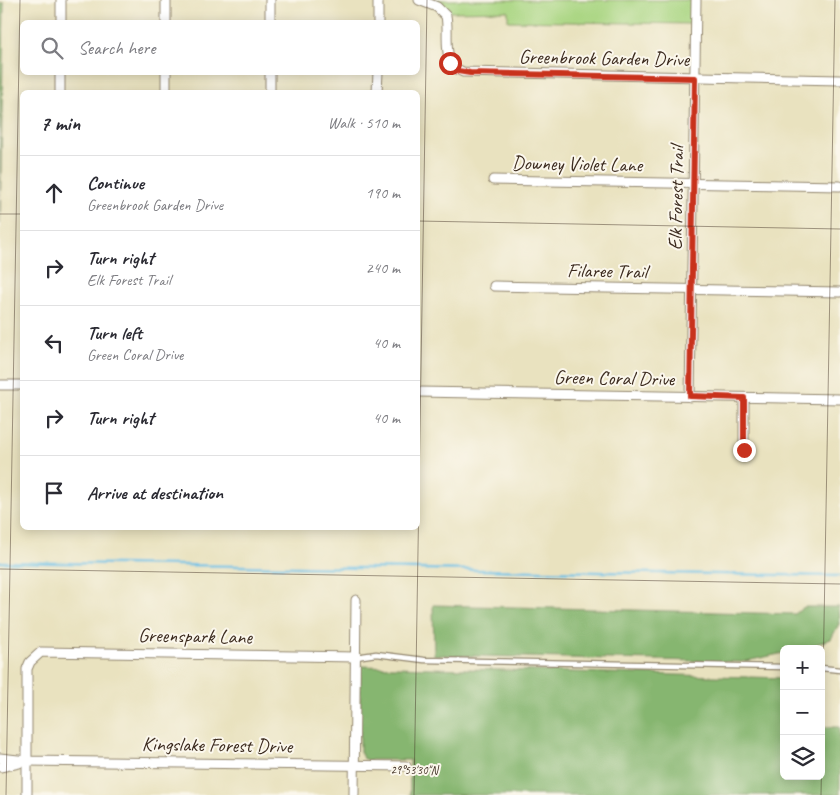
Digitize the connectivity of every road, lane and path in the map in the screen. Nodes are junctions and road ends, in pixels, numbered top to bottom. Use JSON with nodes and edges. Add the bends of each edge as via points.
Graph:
{"nodes":[{"id":1,"x":61,"y":0,"type":"edge"},
{"id":2,"x":166,"y":0,"type":"edge"},
{"id":3,"x":270,"y":0,"type":"edge"},
{"id":4,"x":378,"y":0,"type":"edge"},
{"id":5,"x":420,"y":0,"type":"edge"},
{"id":6,"x":696,"y":0,"type":"edge"},
{"id":7,"x":60,"y":20,"type":"edge"},
{"id":8,"x":166,"y":20,"type":"edge"},
{"id":9,"x":270,"y":20,"type":"edge"},
{"id":10,"x":378,"y":20,"type":"edge"},
{"id":11,"x":60,"y":75,"type":"edge"},
{"id":12,"x":166,"y":75,"type":"edge"},
{"id":13,"x":270,"y":75,"type":"edge"},
{"id":14,"x":378,"y":75,"type":"edge"},
{"id":15,"x":695,"y":78,"type":"junction"},
{"id":16,"x":840,"y":80,"type":"edge"},
{"id":17,"x":60,"y":90,"type":"edge"},
{"id":18,"x":166,"y":90,"type":"edge"},
{"id":19,"x":270,"y":90,"type":"edge"},
{"id":20,"x":377,"y":90,"type":"edge"},
{"id":21,"x":493,"y":180,"type":"dead end"},
{"id":22,"x":694,"y":184,"type":"junction"},
{"id":23,"x":840,"y":186,"type":"edge"},
{"id":24,"x":494,"y":286,"type":"dead end"},
{"id":25,"x":691,"y":290,"type":"junction"},
{"id":26,"x":840,"y":292,"type":"edge"},
{"id":27,"x":0,"y":385,"type":"edge"},
{"id":28,"x":20,"y":385,"type":"edge"},
{"id":29,"x":420,"y":392,"type":"edge"},
{"id":30,"x":690,"y":396,"type":"junction"},
{"id":31,"x":744,"y":398,"type":"junction"},
{"id":32,"x":840,"y":399,"type":"edge"},
{"id":33,"x":744,"y":450,"type":"dead end"},
{"id":34,"x":356,"y":600,"type":"dead end"},
{"id":35,"x":356,"y":657,"type":"junction"},
{"id":36,"x":780,"y":667,"type":"edge"},
{"id":37,"x":825,"y":668,"type":"edge"},
{"id":38,"x":840,"y":670,"type":"edge"},
{"id":39,"x":0,"y":758,"type":"edge"},
{"id":40,"x":28,"y":761,"type":"junction"},
{"id":41,"x":354,"y":766,"type":"junction"},
{"id":42,"x":406,"y":766,"type":"dead end"},
{"id":43,"x":0,"y":767,"type":"edge"},
{"id":44,"x":27,"y":795,"type":"edge"},
{"id":45,"x":354,"y":795,"type":"edge"}],
"edges":[{"from":1,"to":7,"type":"street"},
{"from":2,"to":8,"type":"street"},
{"from":3,"to":9,"type":"street"},
{"from":4,"to":10,"type":"street"},
{"from":5,"to":15,"type":"street","name":"Greenbrook Garden Drive","via":[[437,7],[446,16],[448,58],[454,68],[463,72]]},
{"from":6,"to":15,"type":"street","name":"Elk Forest Trail"},
{"from":11,"to":17,"type":"street"},
{"from":12,"to":18,"type":"street"},
{"from":13,"to":19,"type":"street"},
{"from":14,"to":20,"type":"street"},
{"from":15,"to":16,"type":"street","name":"Greenbrook Garden Drive"},
{"from":15,"to":22,"type":"street","name":"Elk Forest Trail"},
{"from":21,"to":22,"type":"street","name":"Downey Violet Lane"},
{"from":22,"to":23,"type":"street","name":"Downey Violet Lane"},
{"from":22,"to":25,"type":"street","name":"Elk Forest Trail"},
{"from":24,"to":25,"type":"street","name":"Filaree Trail"},
{"from":25,"to":26,"type":"street","name":"Filaree Trail"},
{"from":25,"to":30,"type":"street","name":"Elk Forest Trail"},
{"from":27,"to":28,"type":"street"},
{"from":29,"to":30,"type":"street","name":"Green Coral Drive"},
{"from":30,"to":31,"type":"street","name":"Green Coral Drive"},
{"from":31,"to":32,"type":"street","name":"Green Coral Drive"},
{"from":31,"to":33,"type":"street"},
{"from":34,"to":35,"type":"street"},
{"from":35,"to":36,"type":"lane","via":[[376,654],[424,660]]},
{"from":35,"to":40,"type":"street","name":"Greenspark Lane","via":[[47,651],[34,657],[27,668]]},
{"from":35,"to":41,"type":"street"},
{"from":37,"to":38,"type":"lane"},
{"from":39,"to":40,"type":"street","name":"Kingslake Forest Drive"},
{"from":40,"to":41,"type":"street","name":"Kingslake Forest Drive"},
{"from":40,"to":43,"type":"street","name":"Kingslake Forest Drive"},
{"from":40,"to":44,"type":"street"},
{"from":41,"to":42,"type":"street","name":"Kingslake Forest Drive"},
{"from":41,"to":45,"type":"street"}]}
